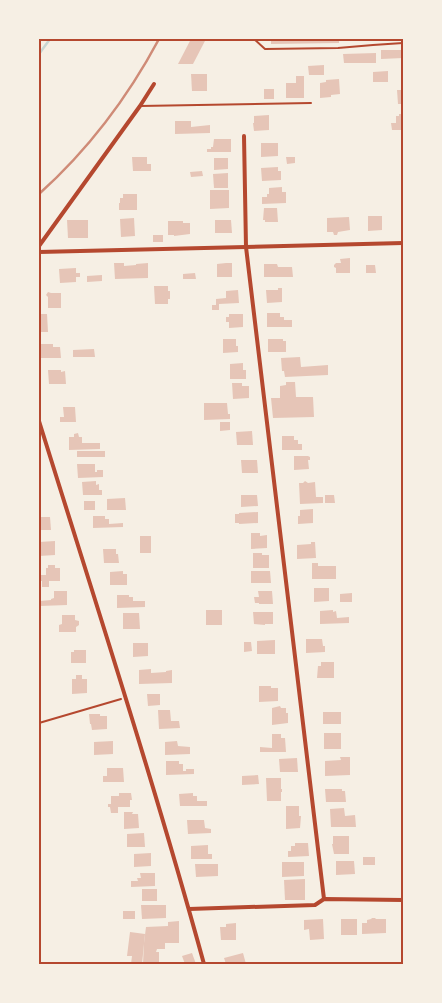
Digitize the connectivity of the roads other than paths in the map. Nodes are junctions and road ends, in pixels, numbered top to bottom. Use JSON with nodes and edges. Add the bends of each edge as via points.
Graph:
{"nodes":[{"id":1,"x":254,"y":39,"type":"edge"},
{"id":2,"x":403,"y":43,"type":"edge"},
{"id":3,"x":154,"y":84,"type":"dead end"},
{"id":4,"x":311,"y":103,"type":"dead end"},
{"id":5,"x":140,"y":106,"type":"junction"},
{"id":6,"x":244,"y":136,"type":"dead end"},
{"id":7,"x":403,"y":243,"type":"edge"},
{"id":8,"x":39,"y":246,"type":"edge"},
{"id":9,"x":246,"y":247,"type":"junction"},
{"id":10,"x":39,"y":252,"type":"edge"},
{"id":11,"x":39,"y":420,"type":"edge"},
{"id":12,"x":324,"y":899,"type":"junction"},
{"id":13,"x":403,"y":900,"type":"edge"},
{"id":14,"x":189,"y":909,"type":"junction"},
{"id":15,"x":204,"y":964,"type":"edge"}],
"edges":[{"from":1,"to":2,"type":"lane","via":[[265,49]]},
{"from":3,"to":5,"type":"street"},
{"from":4,"to":5,"type":"lane"},
{"from":5,"to":8,"type":"street"},
{"from":6,"to":9,"type":"street"},
{"from":7,"to":9,"type":"street"},
{"from":9,"to":10,"type":"street"},
{"from":9,"to":12,"type":"street"},
{"from":11,"to":14,"type":"street"},
{"from":12,"to":13,"type":"street"},
{"from":12,"to":14,"type":"street","via":[[315,905]]},
{"from":14,"to":15,"type":"street"}]}
